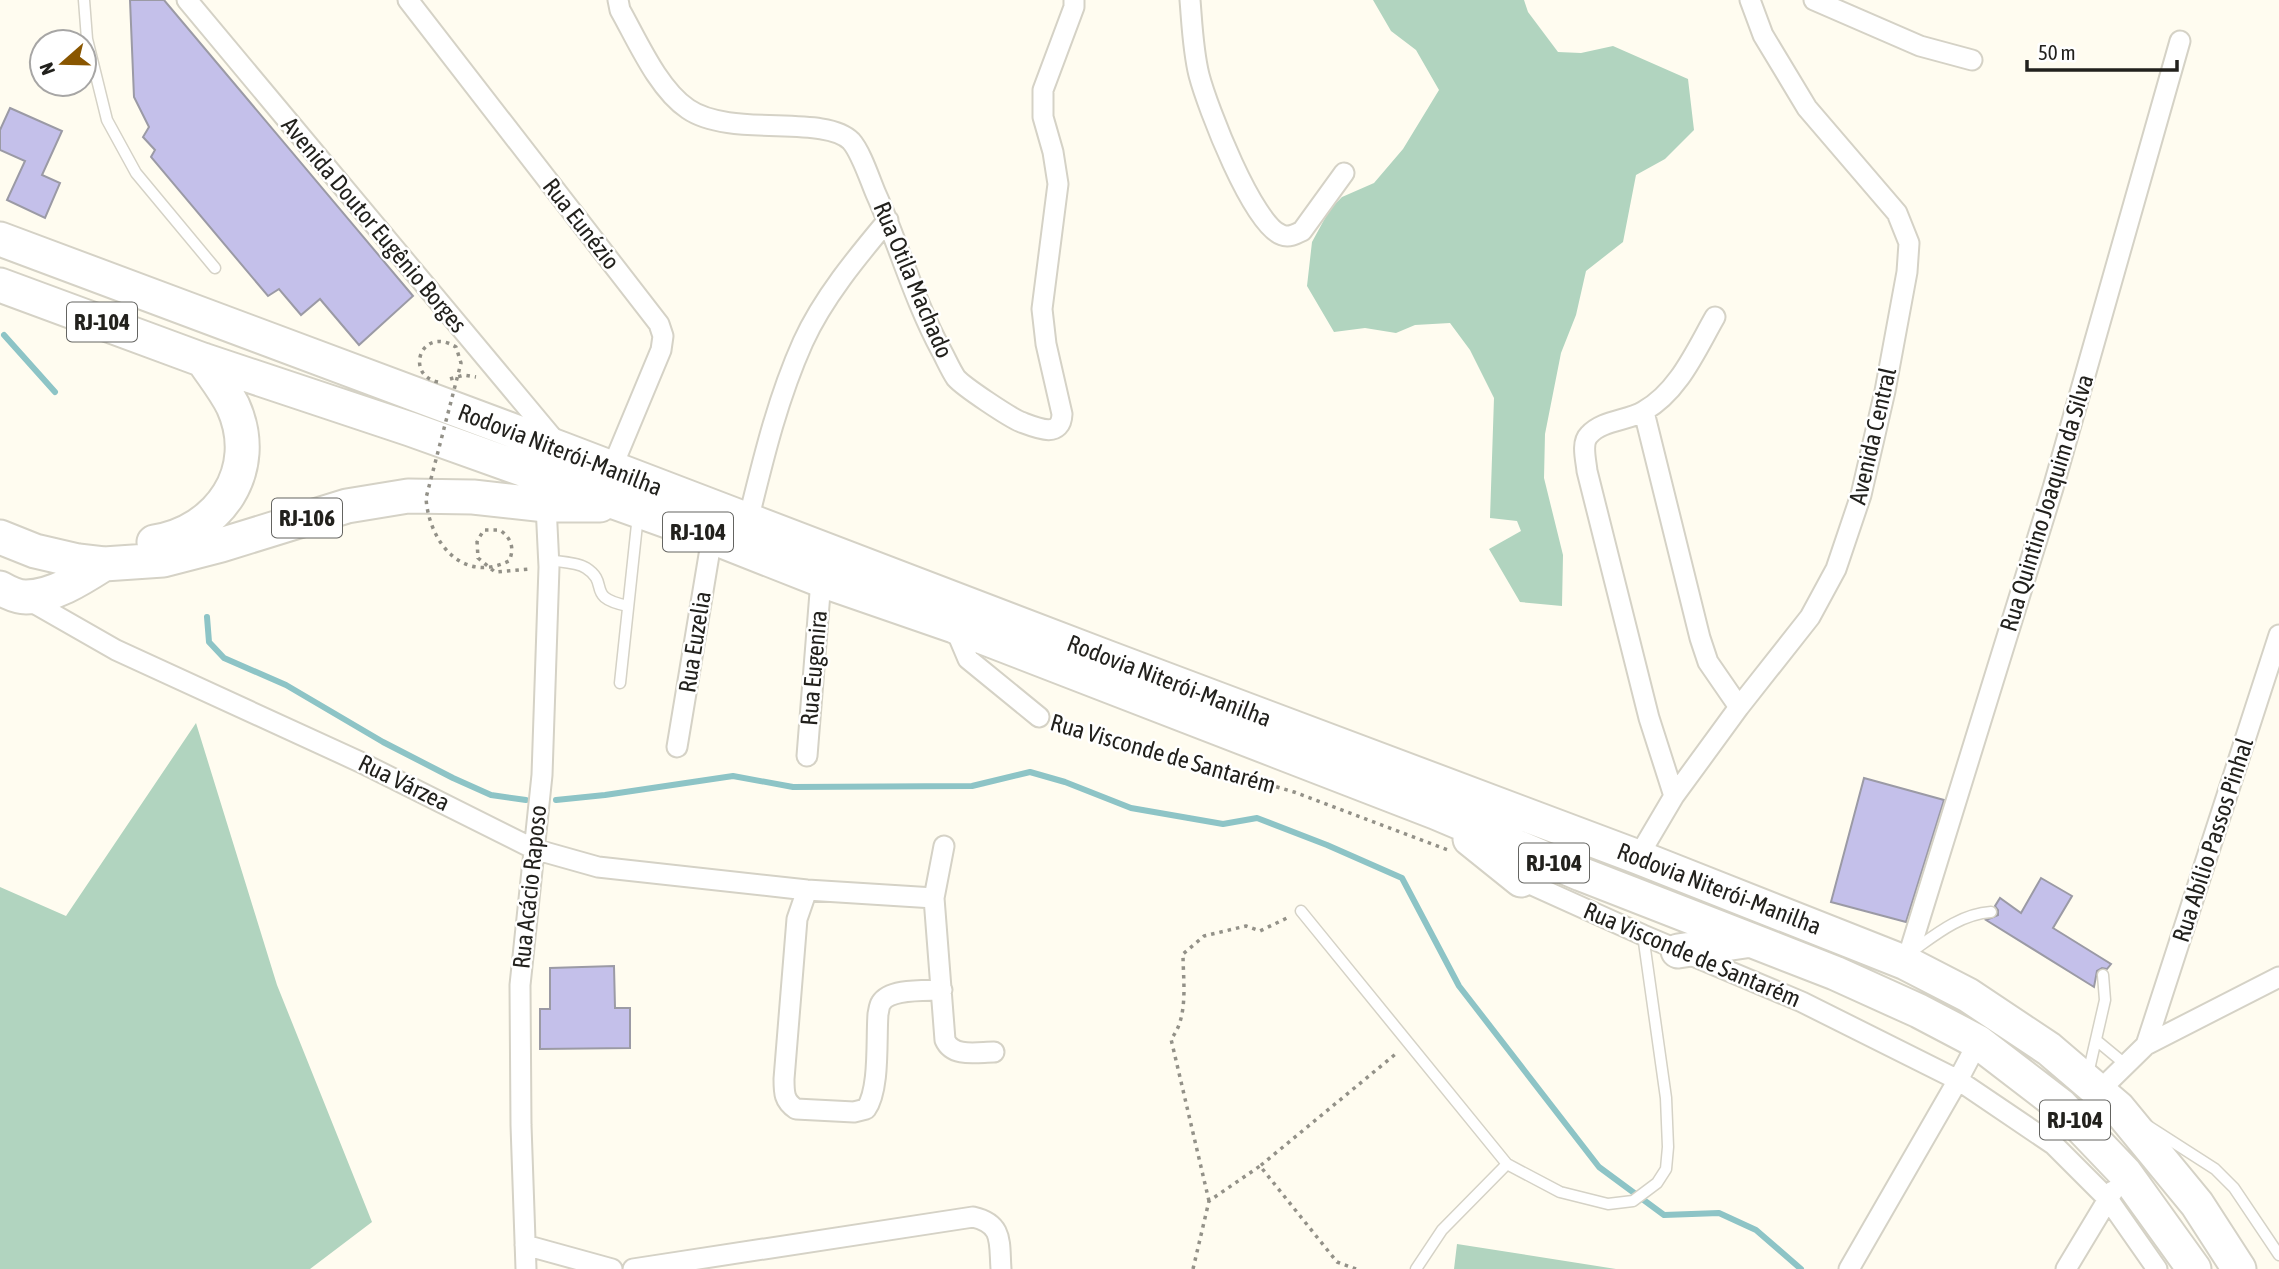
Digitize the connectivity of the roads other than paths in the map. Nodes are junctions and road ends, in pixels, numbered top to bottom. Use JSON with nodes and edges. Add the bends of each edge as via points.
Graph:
{"nodes":[{"id":1,"x":84,"y":0,"type":"edge"},
{"id":2,"x":187,"y":0,"type":"edge"},
{"id":3,"x":408,"y":0,"type":"edge"},
{"id":4,"x":618,"y":0,"type":"edge"},
{"id":5,"x":1073,"y":0,"type":"edge"},
{"id":6,"x":1190,"y":0,"type":"edge"},
{"id":7,"x":1750,"y":0,"type":"edge"},
{"id":8,"x":1814,"y":0,"type":"edge"},
{"id":9,"x":2180,"y":41,"type":"dead end"},
{"id":10,"x":1972,"y":60,"type":"dead end"},
{"id":11,"x":1344,"y":173,"type":"dead end"},
{"id":12,"x":888,"y":220,"type":"junction"},
{"id":13,"x":0,"y":223,"type":"edge"},
{"id":14,"x":0,"y":239,"type":"edge"},
{"id":15,"x":72,"y":266,"type":"junction"},
{"id":16,"x":215,"y":268,"type":"dead end"},
{"id":17,"x":0,"y":285,"type":"edge"},
{"id":18,"x":1715,"y":317,"type":"dead end"},
{"id":19,"x":203,"y":360,"type":"junction"},
{"id":20,"x":1644,"y":412,"type":"junction"},
{"id":21,"x":562,"y":449,"type":"junction"},
{"id":22,"x":611,"y":470,"type":"junction"},
{"id":23,"x":546,"y":505,"type":"junction"},
{"id":24,"x":630,"y":507,"type":"junction"},
{"id":25,"x":0,"y":519,"type":"edge"},
{"id":26,"x":748,"y":521,"type":"junction"},
{"id":27,"x":0,"y":537,"type":"edge"},
{"id":28,"x":712,"y":537,"type":"junction"},
{"id":29,"x":548,"y":563,"type":"junction"},
{"id":30,"x":104,"y":564,"type":"junction"},
{"id":31,"x":821,"y":580,"type":"junction"},
{"id":32,"x":12,"y":593,"type":"edge"},
{"id":33,"x":628,"y":606,"type":"junction"},
{"id":34,"x":954,"y":626,"type":"junction"},
{"id":35,"x":2279,"y":635,"type":"edge"},
{"id":36,"x":620,"y":683,"type":"dead end"},
{"id":37,"x":1738,"y":707,"type":"junction"},
{"id":38,"x":1039,"y":717,"type":"road end"},
{"id":39,"x":677,"y":747,"type":"dead end"},
{"id":40,"x":807,"y":756,"type":"dead end"},
{"id":41,"x":1674,"y":796,"type":"junction"},
{"id":42,"x":1435,"y":811,"type":"junction"},
{"id":43,"x":944,"y":846,"type":"dead end"},
{"id":44,"x":534,"y":849,"type":"junction"},
{"id":45,"x":1638,"y":858,"type":"junction"},
{"id":46,"x":1521,"y":880,"type":"joint"},
{"id":47,"x":807,"y":890,"type":"junction"},
{"id":48,"x":934,"y":898,"type":"junction"},
{"id":49,"x":1301,"y":911,"type":"road end"},
{"id":50,"x":1991,"y":912,"type":"dead end"},
{"id":51,"x":1643,"y":935,"type":"junction"},
{"id":52,"x":1748,"y":940,"type":"junction"},
{"id":53,"x":1678,"y":951,"type":"junction"},
{"id":54,"x":1908,"y":958,"type":"junction"},
{"id":55,"x":2103,"y":975,"type":"dead end"},
{"id":56,"x":2279,"y":977,"type":"edge"},
{"id":57,"x":942,"y":990,"type":"junction"},
{"id":58,"x":2096,"y":1040,"type":"junction"},
{"id":59,"x":1978,"y":1042,"type":"junction"},
{"id":60,"x":2146,"y":1045,"type":"junction"},
{"id":61,"x":994,"y":1052,"type":"dead end"},
{"id":62,"x":2124,"y":1064,"type":"junction"},
{"id":63,"x":1958,"y":1080,"type":"junction"},
{"id":64,"x":2101,"y":1093,"type":"junction"},
{"id":65,"x":1507,"y":1164,"type":"junction"},
{"id":66,"x":2116,"y":1186,"type":"junction"},
{"id":67,"x":525,"y":1245,"type":"junction"},
{"id":68,"x":2279,"y":1255,"type":"edge"},
{"id":69,"x":1852,"y":1264,"type":"edge"},
{"id":70,"x":526,"y":1269,"type":"edge"},
{"id":71,"x":612,"y":1269,"type":"edge"},
{"id":72,"x":633,"y":1269,"type":"edge"},
{"id":73,"x":1001,"y":1269,"type":"edge"},
{"id":74,"x":1416,"y":1269,"type":"edge"},
{"id":75,"x":2066,"y":1269,"type":"edge"},
{"id":76,"x":2157,"y":1269,"type":"edge"},
{"id":77,"x":2194,"y":1269,"type":"edge"},
{"id":78,"x":2239,"y":1269,"type":"edge"}],
"edges":[{"from":1,"to":16,"type":"lane","via":[[87,39],[107,120],[136,173]]},
{"from":2,"to":21,"type":"street","name":"Avenida Doutor Eugênio Borges"},
{"from":3,"to":22,"type":"street","name":"Rua Eunézio","via":[[659,324],[661,350]]},
{"from":4,"to":12,"type":"street","name":"Rua Otila Machado","via":[[659,80],[688,110],[730,125],[834,131],[851,141]]},
{"from":5,"to":12,"type":"street","name":"Rua Otila Machado","via":[[1043,90],[1043,117],[1058,184],[1042,309],[1062,414],[1057,428],[1040,430],[1014,419],[958,380],[924,317]]},
{"from":6,"to":11,"type":"street","via":[[1199,74],[1215,123],[1272,228],[1282,236],[1303,231]]},
{"from":7,"to":37,"type":"street","name":"Avenida Central","via":[[1763,35],[1807,108],[1897,213],[1909,243],[1908,272],[1885,391],[1861,495],[1836,569],[1810,618]]},
{"from":8,"to":10,"type":"street","via":[[1920,46]]},
{"from":9,"to":54,"type":"street","name":"Rua Quintino Joaquim da Silva","via":[[2053,488]]},
{"from":12,"to":26,"type":"street","via":[[846,271],[803,341],[773,418]]},
{"from":13,"to":15,"type":"highway"},
{"from":14,"to":15,"type":"highway","name":"Rodovia Niterói-Manilha","number":"RJ-104"},
{"from":15,"to":21,"type":"highway","name":"Rodovia Niterói-Manilha","number":"RJ-104"},
{"from":17,"to":19,"type":"highway","name":"Rodovia Niterói-Manilha","number":"RJ-104"},
{"from":18,"to":20,"type":"street","via":[[1681,377]]},
{"from":19,"to":24,"type":"highway","name":"Rodovia Niterói-Manilha","number":"RJ-104"},
{"from":19,"to":25,"type":"highway","via":[[233,407],[242,451],[229,495],[195,529],[171,540],[108,549],[78,548],[47,541]]},
{"from":20,"to":37,"type":"street","via":[[1700,638],[1708,662]]},
{"from":20,"to":41,"type":"street","via":[[1598,429],[1588,436],[1585,446],[1587,471],[1649,718]]},
{"from":21,"to":22,"type":"highway","name":"Rodovia Niterói-Manilha","number":"RJ-104"},
{"from":22,"to":26,"type":"highway","name":"Rodovia Niterói-Manilha","number":"RJ-104"},
{"from":23,"to":24,"type":"highway","number":"RJ-106"},
{"from":23,"to":29,"type":"street","name":"Rua Acácio Raposo"},
{"from":23,"to":30,"type":"highway","number":"RJ-106","via":[[408,496],[347,506],[163,560]]},
{"from":24,"to":28,"type":"highway","name":"Rodovia Niterói-Manilha","number":"RJ-104"},
{"from":24,"to":33,"type":"lane"},
{"from":26,"to":45,"type":"highway","name":"Rodovia Niterói-Manilha","number":"RJ-104"},
{"from":27,"to":30,"type":"highway","number":"RJ-106","via":[[36,551]]},
{"from":28,"to":31,"type":"highway","name":"Rodovia Niterói-Manilha","number":"RJ-104"},
{"from":28,"to":39,"type":"street","name":"Rua Euzelia"},
{"from":29,"to":33,"type":"lane","via":[[585,567],[596,578],[600,595]]},
{"from":29,"to":44,"type":"street","name":"Rua Acácio Raposo","via":[[542,775]]},
{"from":30,"to":32,"type":"highway","via":[[43,594]]},
{"from":31,"to":34,"type":"highway","name":"Rodovia Niterói-Manilha","number":"RJ-104"},
{"from":31,"to":40,"type":"street","name":"Rua Eugenira"},
{"from":32,"to":44,"type":"street","name":"Rua Várzea","via":[[116,650],[360,762]]},
{"from":33,"to":36,"type":"lane"},
{"from":34,"to":38,"type":"street","name":"Rua Visconde de Santarém","via":[[968,659]]},
{"from":34,"to":42,"type":"highway","name":"Rodovia Niterói-Manilha","number":"RJ-104"},
{"from":35,"to":60,"type":"street","name":"Rua Abílio Passos Pinhal"},
{"from":37,"to":41,"type":"street","name":"Avenida Central"},
{"from":41,"to":45,"type":"street","name":"Avenida Central"},
{"from":42,"to":46,"type":"highway"},
{"from":42,"to":52,"type":"highway","name":"Rodovia Niterói-Manilha","number":"RJ-104"},
{"from":43,"to":48,"type":"street"},
{"from":44,"to":47,"type":"street","name":"Rua Várzea","via":[[598,867]]},
{"from":44,"to":67,"type":"street","name":"Rua Acácio Raposo","via":[[520,985]]},
{"from":45,"to":54,"type":"highway","name":"Rodovia Niterói-Manilha","number":"RJ-104"},
{"from":46,"to":51,"type":"street","name":"Rua Visconde de Santarém"},
{"from":47,"to":48,"type":"street","name":"Rua Várzea"},
{"from":47,"to":57,"type":"street","via":[[797,919],[784,1096],[789,1104],[796,1109],[866,1109],[874,1090],[881,1003],[904,992]]},
{"from":48,"to":57,"type":"street"},
{"from":49,"to":65,"type":"lane"},
{"from":50,"to":54,"type":"lane","via":[[1977,913],[1947,927]]},
{"from":51,"to":53,"type":"street","name":"Rua Visconde de Santarém"},
{"from":51,"to":65,"type":"lane","via":[[1666,1098],[1666,1169],[1657,1183],[1633,1201],[1608,1204],[1560,1192]]},
{"from":52,"to":53,"type":"highway"},
{"from":52,"to":59,"type":"highway","name":"Rodovia Niterói-Manilha","number":"RJ-104","via":[[1835,973]]},
{"from":53,"to":63,"type":"street","name":"Rua Visconde de Santarém","via":[[1802,1002]]},
{"from":54,"to":64,"type":"highway","name":"Rodovia Niterói-Manilha","number":"RJ-104","via":[[2049,1049]]},
{"from":55,"to":58,"type":"lane","via":[[2105,1000]]},
{"from":56,"to":60,"type":"street"},
{"from":57,"to":61,"type":"street","via":[[949,1048]]},
{"from":58,"to":62,"type":"lane"},
{"from":58,"to":64,"type":"lane"},
{"from":59,"to":63,"type":"street"},
{"from":59,"to":66,"type":"highway","name":"Rodovia Niterói-Manilha","number":"RJ-104","via":[[2060,1105]]},
{"from":60,"to":62,"type":"street"},
{"from":62,"to":64,"type":"street"},
{"from":63,"to":66,"type":"street","name":"Rua Visconde de Santarém"},
{"from":63,"to":69,"type":"street"},
{"from":64,"to":68,"type":"lane","via":[[2215,1169],[2234,1188]]},
{"from":64,"to":78,"type":"highway","name":"Rodovia Niterói-Manilha","number":"RJ-104","via":[[2197,1204]]},
{"from":65,"to":74,"type":"lane","via":[[1442,1230]]},
{"from":66,"to":75,"type":"street"},
{"from":66,"to":76,"type":"street","name":"Rua Visconde de Santarém"},
{"from":66,"to":77,"type":"highway","name":"Rodovia Niterói-Manilha","number":"RJ-104"},
{"from":67,"to":70,"type":"street","name":"Rua Acácio Raposo"},
{"from":67,"to":71,"type":"street"},
{"from":72,"to":73,"type":"street","via":[[973,1217],[995,1228]]}]}
